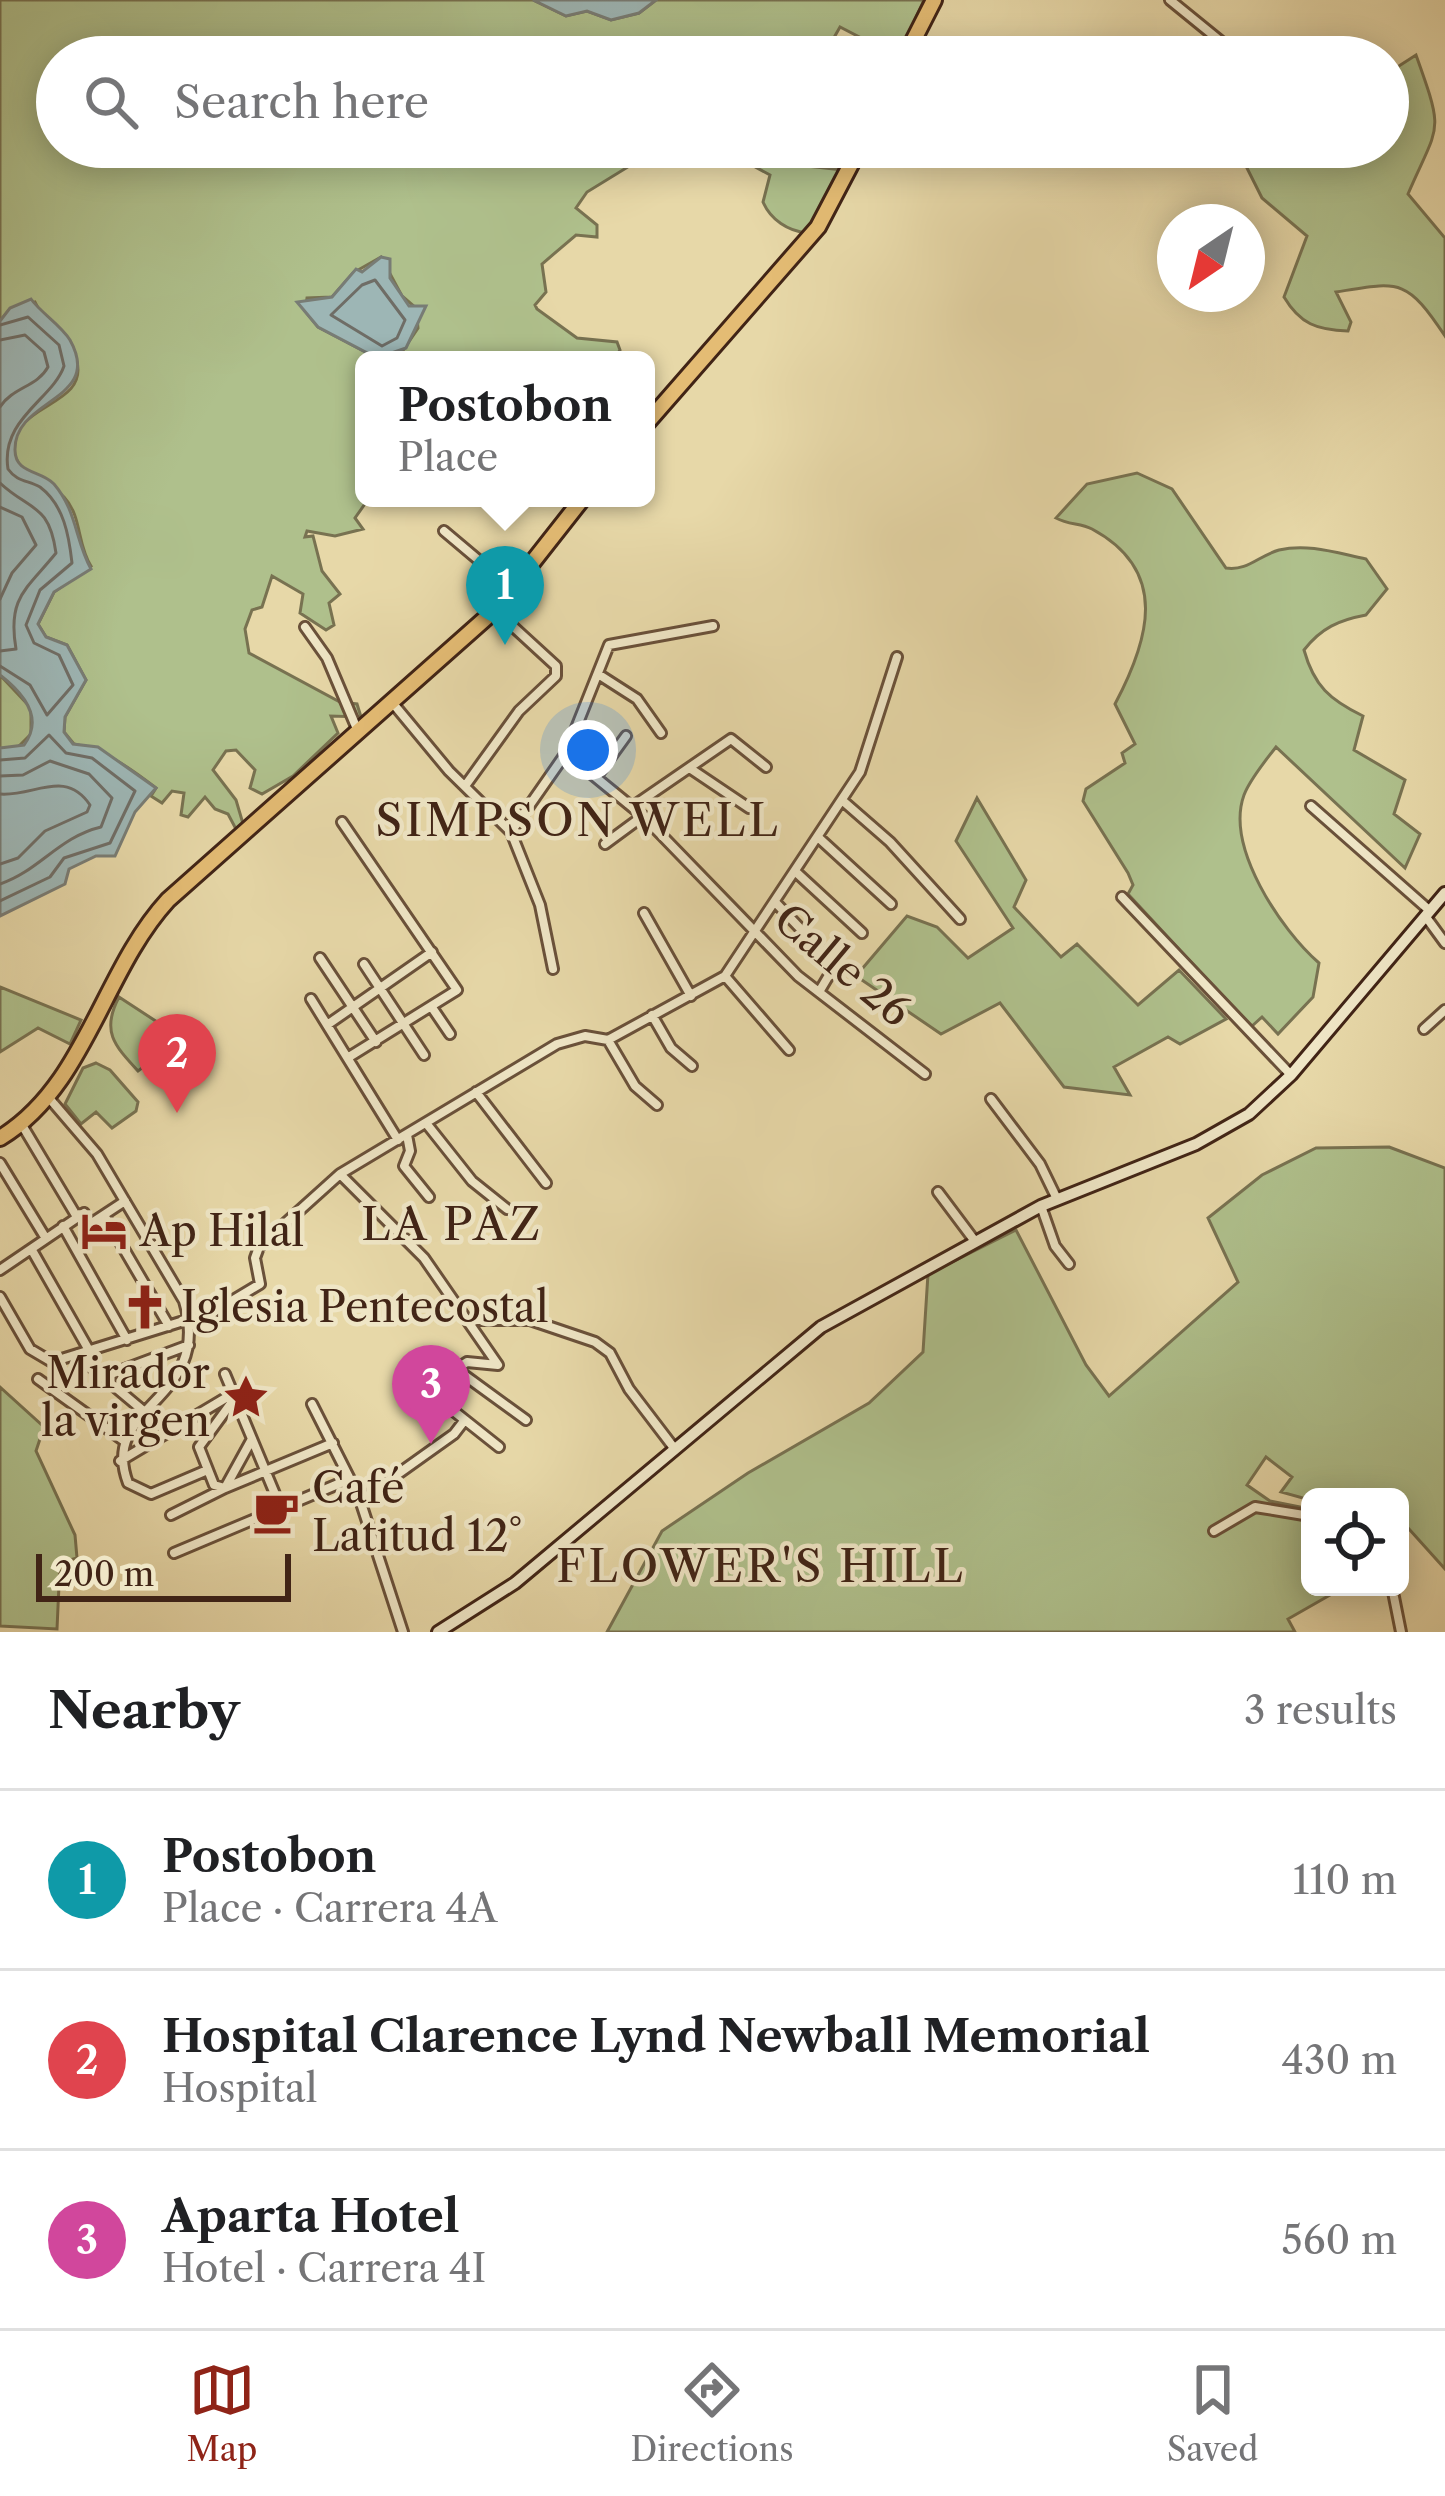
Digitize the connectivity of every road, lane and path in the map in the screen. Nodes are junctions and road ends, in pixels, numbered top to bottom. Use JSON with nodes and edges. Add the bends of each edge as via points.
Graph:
{"nodes":[{"id":1,"x":934,"y":0,"type":"edge"},
{"id":2,"x":1170,"y":0,"type":"edge"},
{"id":3,"x":1188,"y":0,"type":"edge"},
{"id":4,"x":1180,"y":8,"type":"junction"},
{"id":5,"x":916,"y":36,"type":"edge"},
{"id":6,"x":1214,"y":36,"type":"edge"},
{"id":7,"x":849,"y":168,"type":"edge"},
{"id":8,"x":655,"y":414,"type":"edge"},
{"id":9,"x":576,"y":507,"type":"edge"},
{"id":10,"x":444,"y":531,"type":"dead end"},
{"id":11,"x":515,"y":591,"type":"junction"},
{"id":12,"x":495,"y":610,"type":"junction"},
{"id":13,"x":304,"y":626,"type":"dead end"},
{"id":14,"x":713,"y":626,"type":"dead end"},
{"id":15,"x":897,"y":657,"type":"dead end"},
{"id":16,"x":598,"y":674,"type":"junction"},
{"id":17,"x":390,"y":700,"type":"junction"},
{"id":18,"x":357,"y":729,"type":"junction"},
{"id":19,"x":661,"y":733,"type":"dead end"},
{"id":20,"x":626,"y":736,"type":"dead end"},
{"id":21,"x":566,"y":753,"type":"junction"},
{"id":22,"x":766,"y":767,"type":"dead end"},
{"id":23,"x":691,"y":769,"type":"junction"},
{"id":24,"x":597,"y":776,"type":"junction"},
{"id":25,"x":465,"y":786,"type":"junction"},
{"id":26,"x":843,"y":801,"type":"junction"},
{"id":27,"x":1311,"y":806,"type":"dead end"},
{"id":28,"x":632,"y":807,"type":"junction"},
{"id":29,"x":749,"y":808,"type":"dead end"},
{"id":30,"x":643,"y":816,"type":"junction"},
{"id":31,"x":342,"y":822,"type":"dead end"},
{"id":32,"x":512,"y":832,"type":"junction"},
{"id":33,"x":820,"y":839,"type":"junction"},
{"id":34,"x":605,"y":844,"type":"dead end"},
{"id":35,"x":797,"y":873,"type":"junction"},
{"id":36,"x":1445,"y":893,"type":"edge"},
{"id":37,"x":1122,"y":897,"type":"dead end"},
{"id":38,"x":776,"y":903,"type":"junction"},
{"id":39,"x":891,"y":904,"type":"dead end"},
{"id":40,"x":644,"y":913,"type":"dead end"},
{"id":41,"x":1428,"y":914,"type":"junction"},
{"id":42,"x":960,"y":919,"type":"dead end"},
{"id":43,"x":754,"y":933,"type":"junction"},
{"id":44,"x":862,"y":933,"type":"dead end"},
{"id":45,"x":1445,"y":943,"type":"edge"},
{"id":46,"x":432,"y":952,"type":"junction"},
{"id":47,"x":320,"y":958,"type":"dead end"},
{"id":48,"x":364,"y":964,"type":"dead end"},
{"id":49,"x":553,"y":969,"type":"dead end"},
{"id":50,"x":725,"y":976,"type":"junction"},
{"id":51,"x":380,"y":989,"type":"junction"},
{"id":52,"x":819,"y":992,"type":"junction"},
{"id":53,"x":692,"y":996,"type":"junction"},
{"id":54,"x":311,"y":999,"type":"dead end"},
{"id":55,"x":353,"y":1008,"type":"junction"},
{"id":56,"x":433,"y":1010,"type":"junction"},
{"id":57,"x":1445,"y":1010,"type":"edge"},
{"id":58,"x":652,"y":1015,"type":"junction"},
{"id":59,"x":327,"y":1024,"type":"junction"},
{"id":60,"x":405,"y":1026,"type":"junction"},
{"id":61,"x":1424,"y":1029,"type":"dead end"},
{"id":62,"x":450,"y":1034,"type":"dead end"},
{"id":63,"x":608,"y":1040,"type":"junction"},
{"id":64,"x":376,"y":1042,"type":"junction"},
{"id":65,"x":789,"y":1049,"type":"dead end"},
{"id":66,"x":424,"y":1055,"type":"dead end"},
{"id":67,"x":349,"y":1057,"type":"junction"},
{"id":68,"x":692,"y":1066,"type":"dead end"},
{"id":69,"x":926,"y":1075,"type":"dead end"},
{"id":70,"x":1291,"y":1075,"type":"junction"},
{"id":71,"x":476,"y":1093,"type":"junction"},
{"id":72,"x":50,"y":1098,"type":"junction"},
{"id":73,"x":991,"y":1099,"type":"dead end"},
{"id":74,"x":657,"y":1105,"type":"dead end"},
{"id":75,"x":426,"y":1124,"type":"junction"},
{"id":76,"x":22,"y":1125,"type":"junction"},
{"id":77,"x":403,"y":1137,"type":"junction"},
{"id":78,"x":0,"y":1138,"type":"edge"},
{"id":79,"x":0,"y":1163,"type":"edge"},
{"id":80,"x":340,"y":1174,"type":"junction"},
{"id":81,"x":546,"y":1184,"type":"dead end"},
{"id":82,"x":938,"y":1192,"type":"dead end"},
{"id":83,"x":429,"y":1198,"type":"dead end"},
{"id":84,"x":1057,"y":1199,"type":"junction"},
{"id":85,"x":125,"y":1201,"type":"junction"},
{"id":86,"x":1041,"y":1206,"type":"junction"},
{"id":87,"x":507,"y":1209,"type":"dead end"},
{"id":88,"x":104,"y":1215,"type":"junction"},
{"id":89,"x":77,"y":1217,"type":"junction"},
{"id":90,"x":63,"y":1226,"type":"junction"},
{"id":91,"x":45,"y":1237,"type":"junction"},
{"id":92,"x":974,"y":1240,"type":"junction"},
{"id":93,"x":33,"y":1252,"type":"junction"},
{"id":94,"x":1070,"y":1264,"type":"dead end"},
{"id":95,"x":0,"y":1270,"type":"edge"},
{"id":96,"x":0,"y":1297,"type":"edge"},
{"id":97,"x":470,"y":1320,"type":"junction"},
{"id":98,"x":190,"y":1323,"type":"junction"},
{"id":99,"x":169,"y":1326,"type":"junction"},
{"id":100,"x":127,"y":1340,"type":"junction"},
{"id":101,"x":190,"y":1345,"type":"junction"},
{"id":102,"x":90,"y":1352,"type":"junction"},
{"id":103,"x":78,"y":1356,"type":"junction"},
{"id":104,"x":455,"y":1370,"type":"junction"},
{"id":105,"x":225,"y":1374,"type":"dead end"},
{"id":106,"x":103,"y":1376,"type":"junction"},
{"id":107,"x":38,"y":1379,"type":"dead end"},
{"id":108,"x":236,"y":1394,"type":"junction"},
{"id":109,"x":311,"y":1404,"type":"dead end"},
{"id":110,"x":146,"y":1412,"type":"junction"},
{"id":111,"x":526,"y":1420,"type":"dead end"},
{"id":112,"x":464,"y":1421,"type":"junction"},
{"id":113,"x":253,"y":1437,"type":"junction"},
{"id":114,"x":123,"y":1440,"type":"junction"},
{"id":115,"x":332,"y":1443,"type":"junction"},
{"id":116,"x":499,"y":1447,"type":"dead end"},
{"id":117,"x":674,"y":1448,"type":"junction"},
{"id":118,"x":120,"y":1461,"type":"junction"},
{"id":119,"x":205,"y":1471,"type":"junction"},
{"id":120,"x":266,"y":1472,"type":"junction"},
{"id":121,"x":350,"y":1479,"type":"junction"},
{"id":122,"x":225,"y":1488,"type":"junction"},
{"id":123,"x":360,"y":1502,"type":"junction"},
{"id":124,"x":280,"y":1506,"type":"junction"},
{"id":125,"x":1301,"y":1514,"type":"edge"},
{"id":126,"x":171,"y":1515,"type":"dead end"},
{"id":127,"x":1214,"y":1531,"type":"dead end"},
{"id":128,"x":174,"y":1553,"type":"dead end"},
{"id":129,"x":1394,"y":1596,"type":"edge"},
{"id":130,"x":455,"y":1629,"type":"edge"},
{"id":131,"x":403,"y":1632,"type":"edge"},
{"id":132,"x":438,"y":1632,"type":"edge"},
{"id":133,"x":1401,"y":1632,"type":"edge"}],
"edges":[{"from":1,"to":5,"type":"highway"},
{"from":2,"to":4,"type":"street"},
{"from":3,"to":4,"type":"street"},
{"from":4,"to":6,"type":"street"},
{"from":7,"to":8,"type":"highway","via":[[818,227]]},
{"from":9,"to":11,"type":"highway"},
{"from":10,"to":11,"type":"street"},
{"from":11,"to":12,"type":"highway"},
{"from":12,"to":17,"type":"highway"},
{"from":12,"to":25,"type":"street","via":[[556,666],[556,676],[518,711]]},
{"from":13,"to":18,"type":"street"},
{"from":14,"to":16,"type":"street","via":[[613,642]]},
{"from":15,"to":26,"type":"street","via":[[873,743]]},
{"from":16,"to":19,"type":"street","via":[[637,699]]},
{"from":16,"to":21,"type":"street"},
{"from":17,"to":18,"type":"highway"},
{"from":17,"to":25,"type":"street"},
{"from":18,"to":72,"type":"highway","via":[[155,913]]},
{"from":20,"to":24,"type":"street"},
{"from":21,"to":24,"type":"street","name":"Calle 26"},
{"from":21,"to":32,"type":"street"},
{"from":22,"to":23,"type":"street","via":[[733,739]]},
{"from":23,"to":28,"type":"street"},
{"from":23,"to":29,"type":"street"},
{"from":24,"to":28,"type":"street","name":"Calle 26"},
{"from":25,"to":32,"type":"street"},
{"from":26,"to":33,"type":"street"},
{"from":26,"to":42,"type":"street"},
{"from":27,"to":41,"type":"street"},
{"from":28,"to":30,"type":"street","name":"Calle 26"},
{"from":30,"to":34,"type":"street"},
{"from":30,"to":43,"type":"street","name":"Calle 26"},
{"from":31,"to":46,"type":"street"},
{"from":32,"to":49,"type":"street","via":[[540,904]]},
{"from":33,"to":35,"type":"street"},
{"from":33,"to":39,"type":"street"},
{"from":35,"to":38,"type":"street"},
{"from":35,"to":44,"type":"street"},
{"from":36,"to":41,"type":"main road"},
{"from":37,"to":70,"type":"street"},
{"from":38,"to":43,"type":"street"},
{"from":38,"to":52,"type":"street","via":[[834,962]]},
{"from":40,"to":53,"type":"street"},
{"from":41,"to":45,"type":"street"},
{"from":41,"to":70,"type":"main road"},
{"from":43,"to":50,"type":"street"},
{"from":43,"to":52,"type":"street","name":"Calle 26"},
{"from":46,"to":51,"type":"street"},
{"from":46,"to":56,"type":"street","via":[[457,990]]},
{"from":47,"to":55,"type":"street"},
{"from":48,"to":51,"type":"street"},
{"from":50,"to":53,"type":"street"},
{"from":50,"to":65,"type":"street"},
{"from":51,"to":55,"type":"street"},
{"from":51,"to":60,"type":"street"},
{"from":52,"to":69,"type":"street","name":"Calle 26"},
{"from":53,"to":58,"type":"street"},
{"from":54,"to":59,"type":"street"},
{"from":55,"to":59,"type":"street"},
{"from":55,"to":64,"type":"street"},
{"from":56,"to":60,"type":"street"},
{"from":56,"to":62,"type":"street"},
{"from":57,"to":61,"type":"street"},
{"from":58,"to":63,"type":"street"},
{"from":58,"to":68,"type":"street","via":[[670,1048]]},
{"from":59,"to":67,"type":"street"},
{"from":60,"to":64,"type":"street"},
{"from":60,"to":66,"type":"street"},
{"from":63,"to":71,"type":"street","via":[[557,1044]]},
{"from":63,"to":74,"type":"street","via":[[635,1086]]},
{"from":64,"to":67,"type":"street"},
{"from":67,"to":77,"type":"street"},
{"from":70,"to":84,"type":"main road","via":[[1224,1130]]},
{"from":71,"to":75,"type":"street"},
{"from":71,"to":81,"type":"street"},
{"from":72,"to":76,"type":"highway"},
{"from":72,"to":85,"type":"street"},
{"from":73,"to":84,"type":"street"},
{"from":75,"to":77,"type":"street"},
{"from":75,"to":87,"type":"street","via":[[472,1181]]},
{"from":76,"to":78,"type":"highway"},
{"from":76,"to":89,"type":"street"},
{"from":77,"to":80,"type":"street"},
{"from":77,"to":83,"type":"street","via":[[410,1151],[404,1166]]},
{"from":79,"to":91,"type":"street"},
{"from":80,"to":97,"type":"street","via":[[411,1243]]},
{"from":80,"to":98,"type":"street","via":[[259,1247],[260,1284]]},
{"from":82,"to":92,"type":"street"},
{"from":84,"to":86,"type":"main road"},
{"from":85,"to":88,"type":"street"},
{"from":85,"to":98,"type":"street"},
{"from":86,"to":92,"type":"main road"},
{"from":86,"to":94,"type":"street"},
{"from":88,"to":89,"type":"street","via":[[90,1224],[84,1213]]},
{"from":88,"to":99,"type":"street"},
{"from":89,"to":90,"type":"street"},
{"from":90,"to":91,"type":"street"},
{"from":90,"to":100,"type":"street"},
{"from":91,"to":93,"type":"street","via":[[30,1246]]},
{"from":92,"to":117,"type":"main road","via":[[806,1337]]},
{"from":93,"to":95,"type":"street"},
{"from":93,"to":102,"type":"street"},
{"from":96,"to":103,"type":"street","via":[[43,1359]]},
{"from":97,"to":104,"type":"street","via":[[497,1365],[467,1362]]},
{"from":97,"to":117,"type":"street","via":[[530,1320],[596,1342]]},
{"from":98,"to":99,"type":"street"},
{"from":98,"to":101,"type":"street"},
{"from":99,"to":100,"type":"street"},
{"from":100,"to":102,"type":"street"},
{"from":101,"to":106,"type":"street"},
{"from":101,"to":110,"type":"street","via":[[178,1378]]},
{"from":102,"to":103,"type":"street"},
{"from":103,"to":106,"type":"street"},
{"from":104,"to":111,"type":"street"},
{"from":104,"to":112,"type":"street","via":[[437,1394]]},
{"from":105,"to":108,"type":"street"},
{"from":106,"to":110,"type":"street"},
{"from":107,"to":114,"type":"street"},
{"from":108,"to":113,"type":"street"},
{"from":108,"to":118,"type":"street"},
{"from":108,"to":119,"type":"street","via":[[199,1447]]},
{"from":109,"to":115,"type":"street"},
{"from":110,"to":114,"type":"street"},
{"from":112,"to":116,"type":"street"},
{"from":112,"to":123,"type":"street"},
{"from":113,"to":120,"type":"street"},
{"from":113,"to":122,"type":"street"},
{"from":114,"to":118,"type":"street"},
{"from":115,"to":120,"type":"street"},
{"from":115,"to":121,"type":"street"},
{"from":117,"to":130,"type":"main road"},
{"from":118,"to":119,"type":"street","via":[[133,1489],[151,1494]]},
{"from":119,"to":122,"type":"street"},
{"from":120,"to":122,"type":"street"},
{"from":120,"to":124,"type":"street"},
{"from":121,"to":123,"type":"street"},
{"from":121,"to":124,"type":"street"},
{"from":122,"to":126,"type":"street"},
{"from":123,"to":131,"type":"street"},
{"from":124,"to":128,"type":"street"},
{"from":125,"to":127,"type":"street","via":[[1256,1507]]},
{"from":129,"to":133,"type":"street"},
{"from":130,"to":132,"type":"main road"}]}
